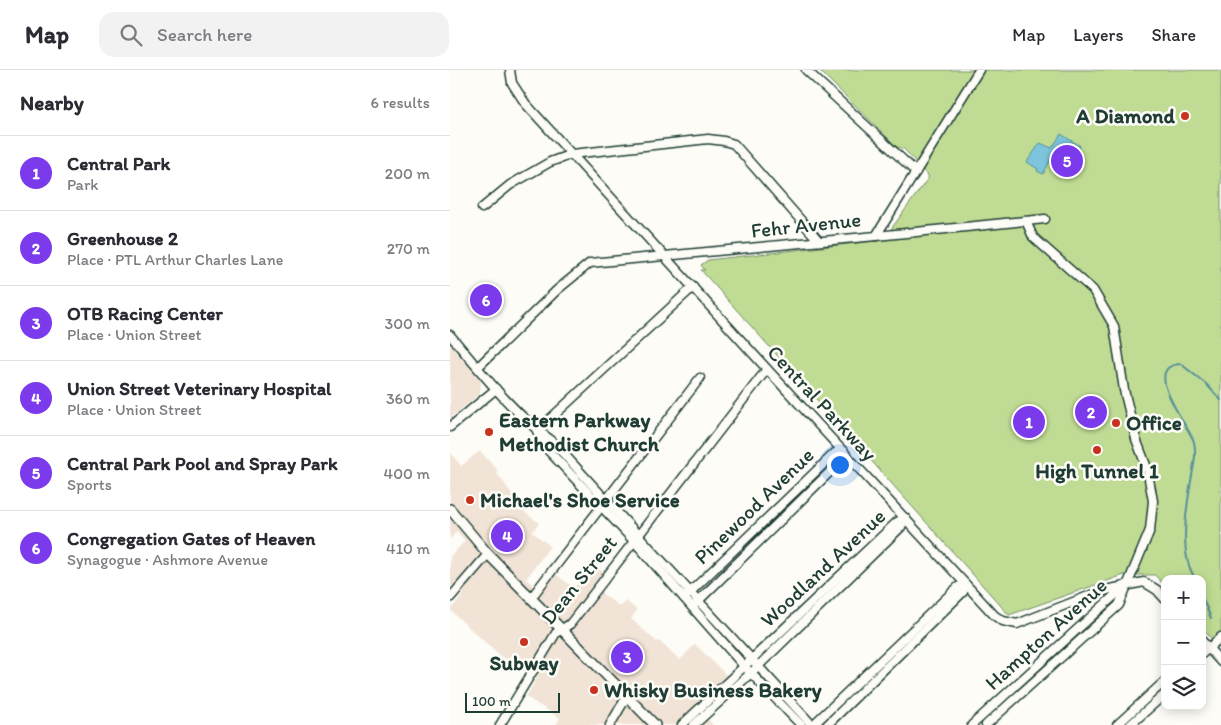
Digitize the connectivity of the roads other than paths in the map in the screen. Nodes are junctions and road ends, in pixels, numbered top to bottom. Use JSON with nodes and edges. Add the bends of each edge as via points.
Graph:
{"nodes":[{"id":1,"x":510,"y":70,"type":"edge"},
{"id":2,"x":806,"y":70,"type":"edge"},
{"id":3,"x":979,"y":70,"type":"edge"},
{"id":4,"x":572,"y":154,"type":"junction"},
{"id":5,"x":916,"y":172,"type":"junction"},
{"id":6,"x":482,"y":208,"type":"dead end"},
{"id":7,"x":1045,"y":219,"type":"dead end"},
{"id":8,"x":1026,"y":220,"type":"junction"},
{"id":9,"x":876,"y":236,"type":"junction"},
{"id":10,"x":819,"y":241,"type":"junction"},
{"id":11,"x":665,"y":256,"type":"junction"},
{"id":12,"x":693,"y":287,"type":"junction"},
{"id":13,"x":450,"y":335,"type":"edge"},
{"id":14,"x":478,"y":367,"type":"junction"},
{"id":15,"x":766,"y":369,"type":"junction"},
{"id":16,"x":700,"y":378,"type":"dead end"},
{"id":17,"x":496,"y":389,"type":"junction"},
{"id":18,"x":450,"y":427,"type":"edge"},
{"id":19,"x":537,"y":431,"type":"junction"},
{"id":20,"x":844,"y":451,"type":"junction"},
{"id":21,"x":604,"y":503,"type":"junction"},
{"id":22,"x":450,"y":509,"type":"edge"},
{"id":23,"x":905,"y":518,"type":"junction"},
{"id":24,"x":636,"y":538,"type":"junction"},
{"id":25,"x":488,"y":554,"type":"junction"},
{"id":26,"x":965,"y":584,"type":"junction"},
{"id":27,"x":1128,"y":584,"type":"junction"},
{"id":28,"x":1161,"y":594,"type":"edge"},
{"id":29,"x":688,"y":595,"type":"junction"},
{"id":30,"x":450,"y":598,"type":"edge"},
{"id":31,"x":531,"y":598,"type":"junction"},
{"id":32,"x":698,"y":600,"type":"junction"},
{"id":33,"x":692,"y":607,"type":"junction"},
{"id":34,"x":564,"y":630,"type":"junction"},
{"id":35,"x":1221,"y":637,"type":"edge"},
{"id":36,"x":1206,"y":650,"type":"edge"},
{"id":37,"x":1206,"y":652,"type":"edge"},
{"id":38,"x":752,"y":658,"type":"junction"},
{"id":39,"x":1221,"y":662,"type":"edge"},
{"id":40,"x":744,"y":666,"type":"junction"},
{"id":41,"x":758,"y":666,"type":"junction"},
{"id":42,"x":751,"y":673,"type":"junction"},
{"id":43,"x":1161,"y":685,"type":"edge"},
{"id":44,"x":627,"y":696,"type":"junction"},
{"id":45,"x":1161,"y":698,"type":"edge"},
{"id":46,"x":500,"y":725,"type":"edge"},
{"id":47,"x":610,"y":725,"type":"edge"},
{"id":48,"x":655,"y":725,"type":"edge"},
{"id":49,"x":682,"y":725,"type":"edge"},
{"id":50,"x":694,"y":725,"type":"edge"},
{"id":51,"x":801,"y":725,"type":"edge"},
{"id":52,"x":813,"y":725,"type":"edge"},
{"id":53,"x":827,"y":725,"type":"edge"},
{"id":54,"x":972,"y":725,"type":"edge"},
{"id":55,"x":986,"y":725,"type":"edge"},
{"id":56,"x":1117,"y":725,"type":"edge"},
{"id":57,"x":1130,"y":725,"type":"edge"}],
"edges":[{"from":1,"to":4,"type":"street","name":"Central Parkway","via":[[512,83],[525,103]]},
{"from":2,"to":5,"type":"street"},
{"from":3,"to":5,"type":"street","name":"Fehr Avenue"},
{"from":4,"to":6,"type":"street","via":[[510,184]]},
{"from":4,"to":10,"type":"street","via":[[708,139],[734,144]]},
{"from":4,"to":11,"type":"street","name":"Central Parkway"},
{"from":5,"to":9,"type":"street","name":"Fehr Avenue"},
{"from":7,"to":8,"type":"street"},
{"from":8,"to":9,"type":"street"},
{"from":8,"to":27,"type":"street","via":[[1033,237],[1093,290],[1114,326],[1124,390],[1147,468],[1153,501],[1150,530]]},
{"from":9,"to":10,"type":"street","name":"Fehr Avenue"},
{"from":10,"to":11,"type":"street","name":"Fehr Avenue"},
{"from":11,"to":12,"type":"street","name":"Central Parkway"},
{"from":11,"to":14,"type":"street","name":"Fehr Avenue","via":[[590,263],[557,290]]},
{"from":12,"to":15,"type":"street","name":"Central Parkway"},
{"from":12,"to":19,"type":"street"},
{"from":13,"to":14,"type":"street"},
{"from":14,"to":17,"type":"street"},
{"from":15,"to":20,"type":"street","name":"Central Parkway"},
{"from":15,"to":24,"type":"street","name":"Dean Street"},
{"from":16,"to":21,"type":"street"},
{"from":17,"to":18,"type":"street"},
{"from":17,"to":19,"type":"street"},
{"from":19,"to":21,"type":"street","via":[[551,440]]},
{"from":20,"to":23,"type":"street","name":"Central Parkway"},
{"from":20,"to":29,"type":"street","name":"Pinewood Avenue","via":[[835,453]]},
{"from":20,"to":32,"type":"street","name":"Pinewood Avenue","via":[[842,460]]},
{"from":21,"to":24,"type":"street"},
{"from":21,"to":31,"type":"street"},
{"from":22,"to":25,"type":"main road"},
{"from":23,"to":26,"type":"street","name":"Central Parkway"},
{"from":23,"to":38,"type":"street","name":"Woodland Avenue"},
{"from":23,"to":41,"type":"street","name":"Woodland Avenue","via":[[901,527]]},
{"from":24,"to":29,"type":"street"},
{"from":24,"to":34,"type":"street","name":"Dean Street"},
{"from":25,"to":30,"type":"street"},
{"from":25,"to":31,"type":"main road"},
{"from":26,"to":27,"type":"street","name":"Central Parkway","via":[[995,616],[1017,624],[1101,591]]},
{"from":26,"to":52,"type":"street","via":[[958,587]]},
{"from":26,"to":53,"type":"street","via":[[963,592]]},
{"from":27,"to":28,"type":"street","name":"Central Parkway","via":[[1144,582]]},
{"from":27,"to":54,"type":"street","name":"Hampton Avenue"},
{"from":27,"to":55,"type":"street","name":"Hampton Avenue","via":[[1119,605]]},
{"from":29,"to":32,"type":"street"},
{"from":29,"to":33,"type":"street"},
{"from":31,"to":34,"type":"main road"},
{"from":32,"to":33,"type":"street","name":"Pinewood Avenue"},
{"from":32,"to":38,"type":"street"},
{"from":33,"to":40,"type":"street"},
{"from":34,"to":44,"type":"main road"},
{"from":34,"to":46,"type":"street","name":"Dean Street","via":[[556,633]]},
{"from":35,"to":36,"type":"street"},
{"from":37,"to":39,"type":"street"},
{"from":38,"to":40,"type":"street","name":"Woodland Avenue"},
{"from":38,"to":41,"type":"street"},
{"from":40,"to":42,"type":"street"},
{"from":40,"to":49,"type":"street","name":"Woodland Avenue"},
{"from":41,"to":42,"type":"street","name":"Woodland Avenue"},
{"from":41,"to":52,"type":"street"},
{"from":42,"to":50,"type":"street","name":"Woodland Avenue"},
{"from":42,"to":51,"type":"street"},
{"from":43,"to":56,"type":"street"},
{"from":44,"to":47,"type":"street"},
{"from":44,"to":48,"type":"main road"},
{"from":45,"to":57,"type":"street"}]}
